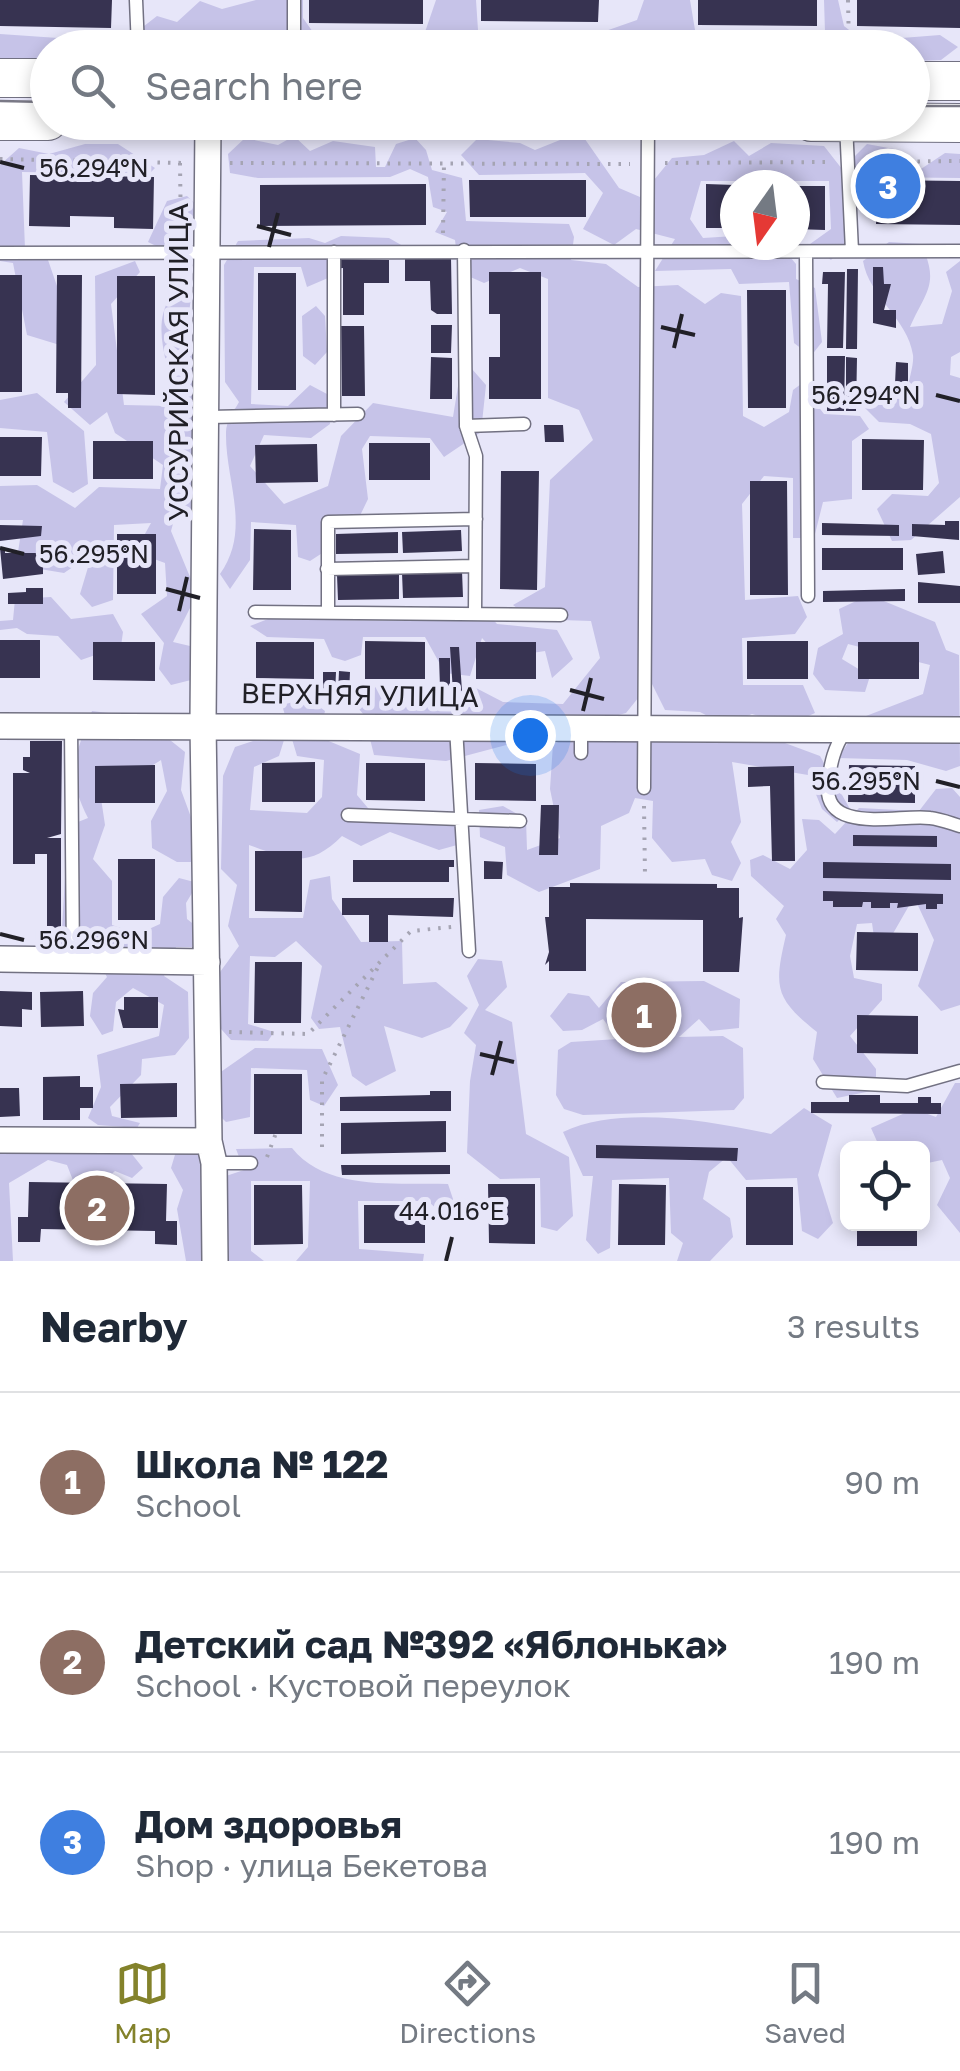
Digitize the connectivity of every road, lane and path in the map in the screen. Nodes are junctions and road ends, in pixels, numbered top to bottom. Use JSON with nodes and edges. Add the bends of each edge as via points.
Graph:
{"nodes":[{"id":1,"x":136,"y":0,"type":"edge"},
{"id":2,"x":294,"y":0,"type":"edge"},
{"id":3,"x":848,"y":0,"type":"edge"},
{"id":4,"x":137,"y":30,"type":"edge"},
{"id":5,"x":294,"y":30,"type":"edge"},
{"id":6,"x":849,"y":30,"type":"edge"},
{"id":7,"x":0,"y":78,"type":"edge"},
{"id":8,"x":30,"y":78,"type":"edge"},
{"id":9,"x":930,"y":81,"type":"edge"},
{"id":10,"x":960,"y":81,"type":"edge"},
{"id":11,"x":0,"y":120,"type":"edge"},
{"id":12,"x":30,"y":121,"type":"edge"},
{"id":13,"x":930,"y":123,"type":"edge"},
{"id":14,"x":960,"y":123,"type":"edge"},
{"id":15,"x":208,"y":140,"type":"edge"},
{"id":16,"x":648,"y":140,"type":"edge"},
{"id":17,"x":847,"y":140,"type":"edge"},
{"id":18,"x":0,"y":159,"type":"edge"},
{"id":19,"x":960,"y":161,"type":"edge"},
{"id":20,"x":849,"y":162,"type":"junction"},
{"id":21,"x":209,"y":163,"type":"junction"},
{"id":22,"x":444,"y":163,"type":"junction"},
{"id":23,"x":648,"y":164,"type":"junction"},
{"id":24,"x":464,"y":250,"type":"junction"},
{"id":25,"x":852,"y":251,"type":"junction"},
{"id":26,"x":960,"y":251,"type":"edge"},
{"id":27,"x":209,"y":252,"type":"junction"},
{"id":28,"x":334,"y":252,"type":"junction"},
{"id":29,"x":443,"y":252,"type":"junction"},
{"id":30,"x":0,"y":253,"type":"edge"},
{"id":31,"x":649,"y":253,"type":"junction"},
{"id":32,"x":720,"y":253,"type":"edge"},
{"id":33,"x":810,"y":254,"type":"edge"},
{"id":34,"x":806,"y":260,"type":"edge"},
{"id":35,"x":334,"y":414,"type":"junction"},
{"id":36,"x":358,"y":414,"type":"dead end"},
{"id":37,"x":209,"y":417,"type":"junction"},
{"id":38,"x":524,"y":424,"type":"dead end"},
{"id":39,"x":466,"y":426,"type":"junction"},
{"id":40,"x":476,"y":519,"type":"junction"},
{"id":41,"x":475,"y":566,"type":"junction"},
{"id":42,"x":328,"y":569,"type":"junction"},
{"id":43,"x":808,"y":596,"type":"dead end"},
{"id":44,"x":254,"y":612,"type":"dead end"},
{"id":45,"x":328,"y":612,"type":"junction"},
{"id":46,"x":475,"y":614,"type":"junction"},
{"id":47,"x":561,"y":615,"type":"dead end"},
{"id":48,"x":203,"y":723,"type":"junction"},
{"id":49,"x":0,"y":726,"type":"edge"},
{"id":50,"x":71,"y":726,"type":"junction"},
{"id":51,"x":456,"y":727,"type":"junction"},
{"id":52,"x":644,"y":728,"type":"junction"},
{"id":53,"x":846,"y":729,"type":"junction"},
{"id":54,"x":960,"y":730,"type":"edge"},
{"id":55,"x":644,"y":788,"type":"dead end"},
{"id":56,"x":348,"y":816,"type":"dead end"},
{"id":57,"x":644,"y":816,"type":"dead end"},
{"id":58,"x":461,"y":819,"type":"junction"},
{"id":59,"x":520,"y":820,"type":"dead end"},
{"id":60,"x":960,"y":826,"type":"edge"},
{"id":61,"x":645,"y":876,"type":"dead end"},
{"id":62,"x":468,"y":926,"type":"junction"},
{"id":63,"x":469,"y":951,"type":"dead end"},
{"id":64,"x":0,"y":959,"type":"edge"},
{"id":65,"x":73,"y":960,"type":"junction"},
{"id":66,"x":381,"y":961,"type":"junction"},
{"id":67,"x":207,"y":962,"type":"junction"},
{"id":68,"x":278,"y":1023,"type":"dead end"},
{"id":69,"x":229,"y":1032,"type":"dead end"},
{"id":70,"x":278,"y":1034,"type":"junction"},
{"id":71,"x":960,"y":1072,"type":"edge"},
{"id":72,"x":823,"y":1082,"type":"dead end"},
{"id":73,"x":276,"y":1134,"type":"dead end"},
{"id":74,"x":0,"y":1140,"type":"edge"},
{"id":75,"x":322,"y":1147,"type":"dead end"},
{"id":76,"x":211,"y":1152,"type":"junction"},
{"id":77,"x":251,"y":1162,"type":"joint"},
{"id":78,"x":215,"y":1261,"type":"edge"}],
"edges":[{"from":1,"to":4,"type":"lane"},
{"from":2,"to":5,"type":"lane"},
{"from":3,"to":6,"type":"path"},
{"from":7,"to":8,"type":"main road"},
{"from":9,"to":10,"type":"main road"},
{"from":11,"to":12,"type":"main road"},
{"from":13,"to":14,"type":"main road"},
{"from":15,"to":21,"type":"street","name":"УССУРИЙСКАЯ УЛИЦА"},
{"from":16,"to":23,"type":"lane"},
{"from":17,"to":20,"type":"lane"},
{"from":18,"to":21,"type":"path"},
{"from":19,"to":20,"type":"path"},
{"from":20,"to":23,"type":"path"},
{"from":20,"to":25,"type":"lane"},
{"from":21,"to":22,"type":"path"},
{"from":21,"to":27,"type":"street","name":"УССУРИЙСКАЯ УЛИЦА"},
{"from":22,"to":23,"type":"path"},
{"from":22,"to":29,"type":"path"},
{"from":23,"to":31,"type":"lane"},
{"from":24,"to":29,"type":"lane"},
{"from":24,"to":31,"type":"lane"},
{"from":24,"to":39,"type":"lane"},
{"from":25,"to":26,"type":"lane"},
{"from":25,"to":33,"type":"lane"},
{"from":27,"to":28,"type":"lane"},
{"from":27,"to":30,"type":"lane"},
{"from":27,"to":37,"type":"street","name":"УССУРИЙСКАЯ УЛИЦА"},
{"from":28,"to":29,"type":"lane"},
{"from":28,"to":35,"type":"lane"},
{"from":31,"to":32,"type":"lane"},
{"from":31,"to":52,"type":"lane"},
{"from":34,"to":43,"type":"lane"},
{"from":35,"to":36,"type":"lane"},
{"from":35,"to":37,"type":"lane"},
{"from":37,"to":48,"type":"street","name":"УССУРИЙСКАЯ УЛИЦА"},
{"from":38,"to":39,"type":"lane"},
{"from":39,"to":40,"type":"lane","via":[[476,456]]},
{"from":40,"to":41,"type":"lane"},
{"from":40,"to":42,"type":"lane","via":[[328,522]]},
{"from":41,"to":42,"type":"lane"},
{"from":41,"to":46,"type":"lane"},
{"from":42,"to":45,"type":"lane"},
{"from":44,"to":45,"type":"lane"},
{"from":45,"to":46,"type":"lane"},
{"from":46,"to":47,"type":"lane"},
{"from":48,"to":50,"type":"street","name":"ВЕРХНЯЯ УЛИЦА"},
{"from":48,"to":51,"type":"street","name":"ВЕРХНЯЯ УЛИЦА"},
{"from":48,"to":67,"type":"street","name":"УССУРИЙСКАЯ УЛИЦА"},
{"from":49,"to":50,"type":"street","name":"ВЕРХНЯЯ УЛИЦА"},
{"from":50,"to":65,"type":"lane"},
{"from":51,"to":52,"type":"street","name":"ВЕРХНЯЯ УЛИЦА","via":[[581,740]]},
{"from":51,"to":58,"type":"lane"},
{"from":52,"to":53,"type":"street","name":"ВЕРХНЯЯ УЛИЦА"},
{"from":52,"to":55,"type":"lane"},
{"from":53,"to":54,"type":"street","name":"ВЕРХНЯЯ УЛИЦА"},
{"from":53,"to":60,"type":"lane","via":[[832,755],[827,792],[842,815],[931,818]]},
{"from":56,"to":58,"type":"lane"},
{"from":57,"to":61,"type":"path"},
{"from":58,"to":59,"type":"lane"},
{"from":58,"to":62,"type":"lane"},
{"from":62,"to":63,"type":"lane"},
{"from":62,"to":66,"type":"path","via":[[412,931]]},
{"from":64,"to":65,"type":"street"},
{"from":65,"to":67,"type":"street"},
{"from":66,"to":70,"type":"path","via":[[308,1034]]},
{"from":66,"to":75,"type":"path","via":[[322,1080]]},
{"from":67,"to":76,"type":"street","name":"УССУРИЙСКАЯ УЛИЦА"},
{"from":68,"to":70,"type":"path"},
{"from":69,"to":70,"type":"path"},
{"from":71,"to":72,"type":"lane","via":[[907,1086]]},
{"from":73,"to":77,"type":"path","via":[[268,1156]]},
{"from":74,"to":76,"type":"street"},
{"from":76,"to":77,"type":"lane"},
{"from":76,"to":78,"type":"street","name":"УССУРИЙСКАЯ УЛИЦА"}]}
